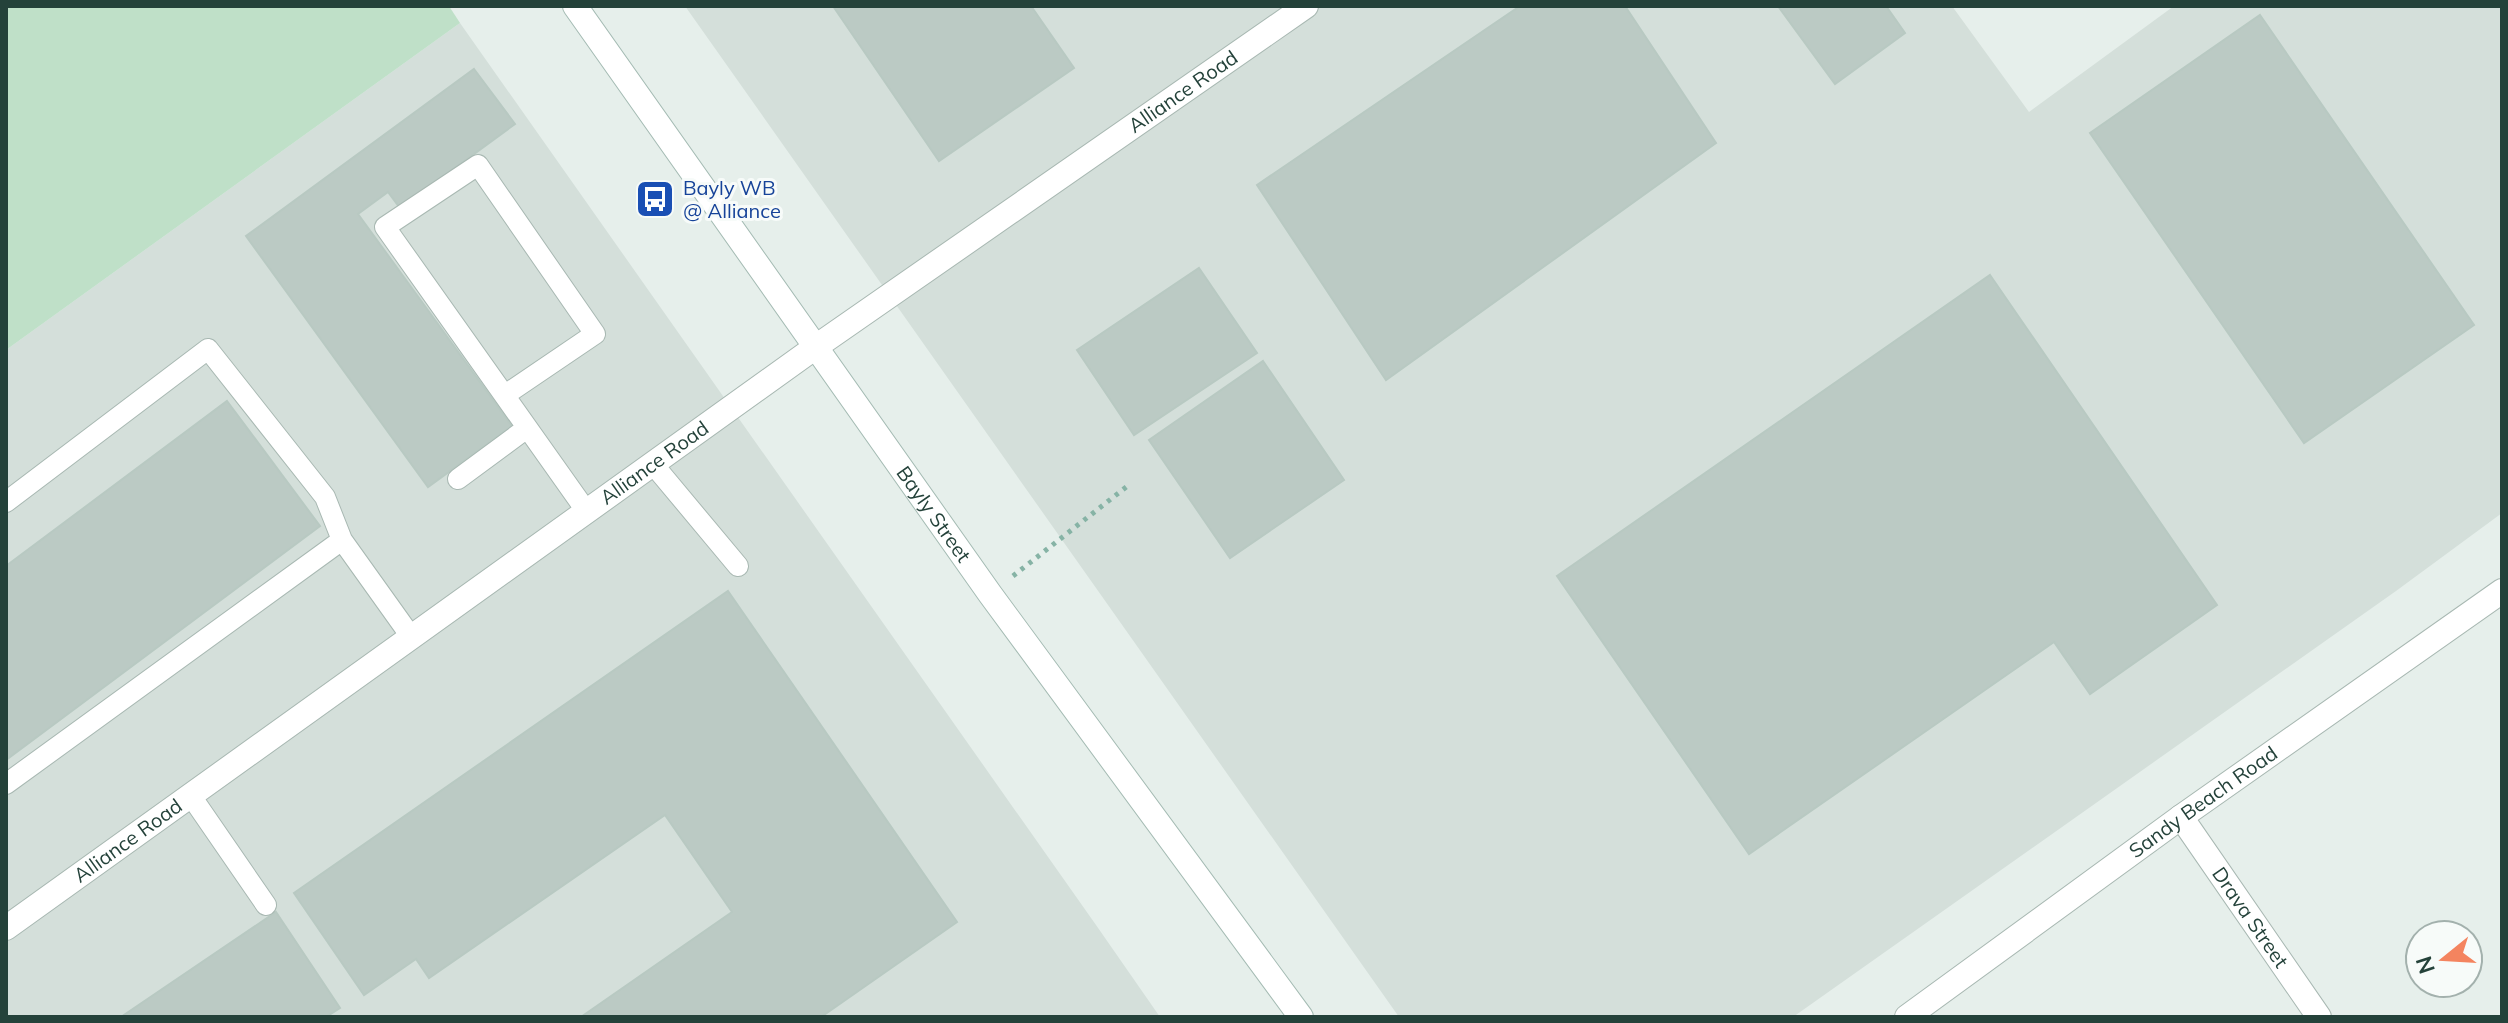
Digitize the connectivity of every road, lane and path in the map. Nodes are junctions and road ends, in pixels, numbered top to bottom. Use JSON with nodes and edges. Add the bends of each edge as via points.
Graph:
{"nodes":[{"id":1,"x":575,"y":6,"type":"edge"},
{"id":2,"x":1306,"y":6,"type":"edge"},
{"id":3,"x":817,"y":346,"type":"junction"},
{"id":4,"x":505,"y":395,"type":"junction"},
{"id":5,"x":527,"y":428,"type":"junction"},
{"id":6,"x":652,"y":463,"type":"junction"},
{"id":7,"x":458,"y":479,"type":"dead end"},
{"id":8,"x":1130,"y":484,"type":"dead end"},
{"id":9,"x":6,"y":502,"type":"edge"},
{"id":10,"x":587,"y":512,"type":"junction"},
{"id":11,"x":342,"y":540,"type":"junction"},
{"id":12,"x":738,"y":566,"type":"dead end"},
{"id":13,"x":2502,"y":591,"type":"edge"},
{"id":14,"x":990,"y":594,"type":"junction"},
{"id":15,"x":412,"y":638,"type":"junction"},
{"id":16,"x":6,"y":784,"type":"edge"},
{"id":17,"x":191,"y":796,"type":"junction"},
{"id":18,"x":2181,"y":817,"type":"junction"},
{"id":19,"x":266,"y":905,"type":"dead end"},
{"id":20,"x":6,"y":928,"type":"edge"},
{"id":21,"x":1301,"y":1017,"type":"edge"},
{"id":22,"x":1907,"y":1017,"type":"edge"},
{"id":23,"x":2319,"y":1017,"type":"edge"}],
"edges":[{"from":1,"to":3,"type":"street","name":"Bayly Street"},
{"from":2,"to":3,"type":"street","name":"Alliance Road"},
{"from":3,"to":6,"type":"street","name":"Alliance Road"},
{"from":3,"to":14,"type":"street","name":"Bayly Street"},
{"from":4,"to":4,"type":"lane","via":[[385,227],[478,165],[595,334]]},
{"from":4,"to":5,"type":"lane"},
{"from":5,"to":7,"type":"lane"},
{"from":5,"to":10,"type":"lane"},
{"from":6,"to":10,"type":"street","name":"Alliance Road"},
{"from":6,"to":12,"type":"lane"},
{"from":8,"to":14,"type":"path"},
{"from":9,"to":11,"type":"lane","via":[[208,349],[325,497]]},
{"from":10,"to":15,"type":"street","name":"Alliance Road"},
{"from":11,"to":15,"type":"lane"},
{"from":11,"to":16,"type":"lane"},
{"from":13,"to":18,"type":"street","name":"Sandy Beach Road"},
{"from":14,"to":21,"type":"street","name":"Bayly Street"},
{"from":15,"to":17,"type":"street","name":"Alliance Road"},
{"from":17,"to":19,"type":"lane"},
{"from":17,"to":20,"type":"street","name":"Alliance Road"},
{"from":18,"to":22,"type":"street","name":"Sandy Beach Road"},
{"from":18,"to":23,"type":"street","name":"Drava Street"}]}
